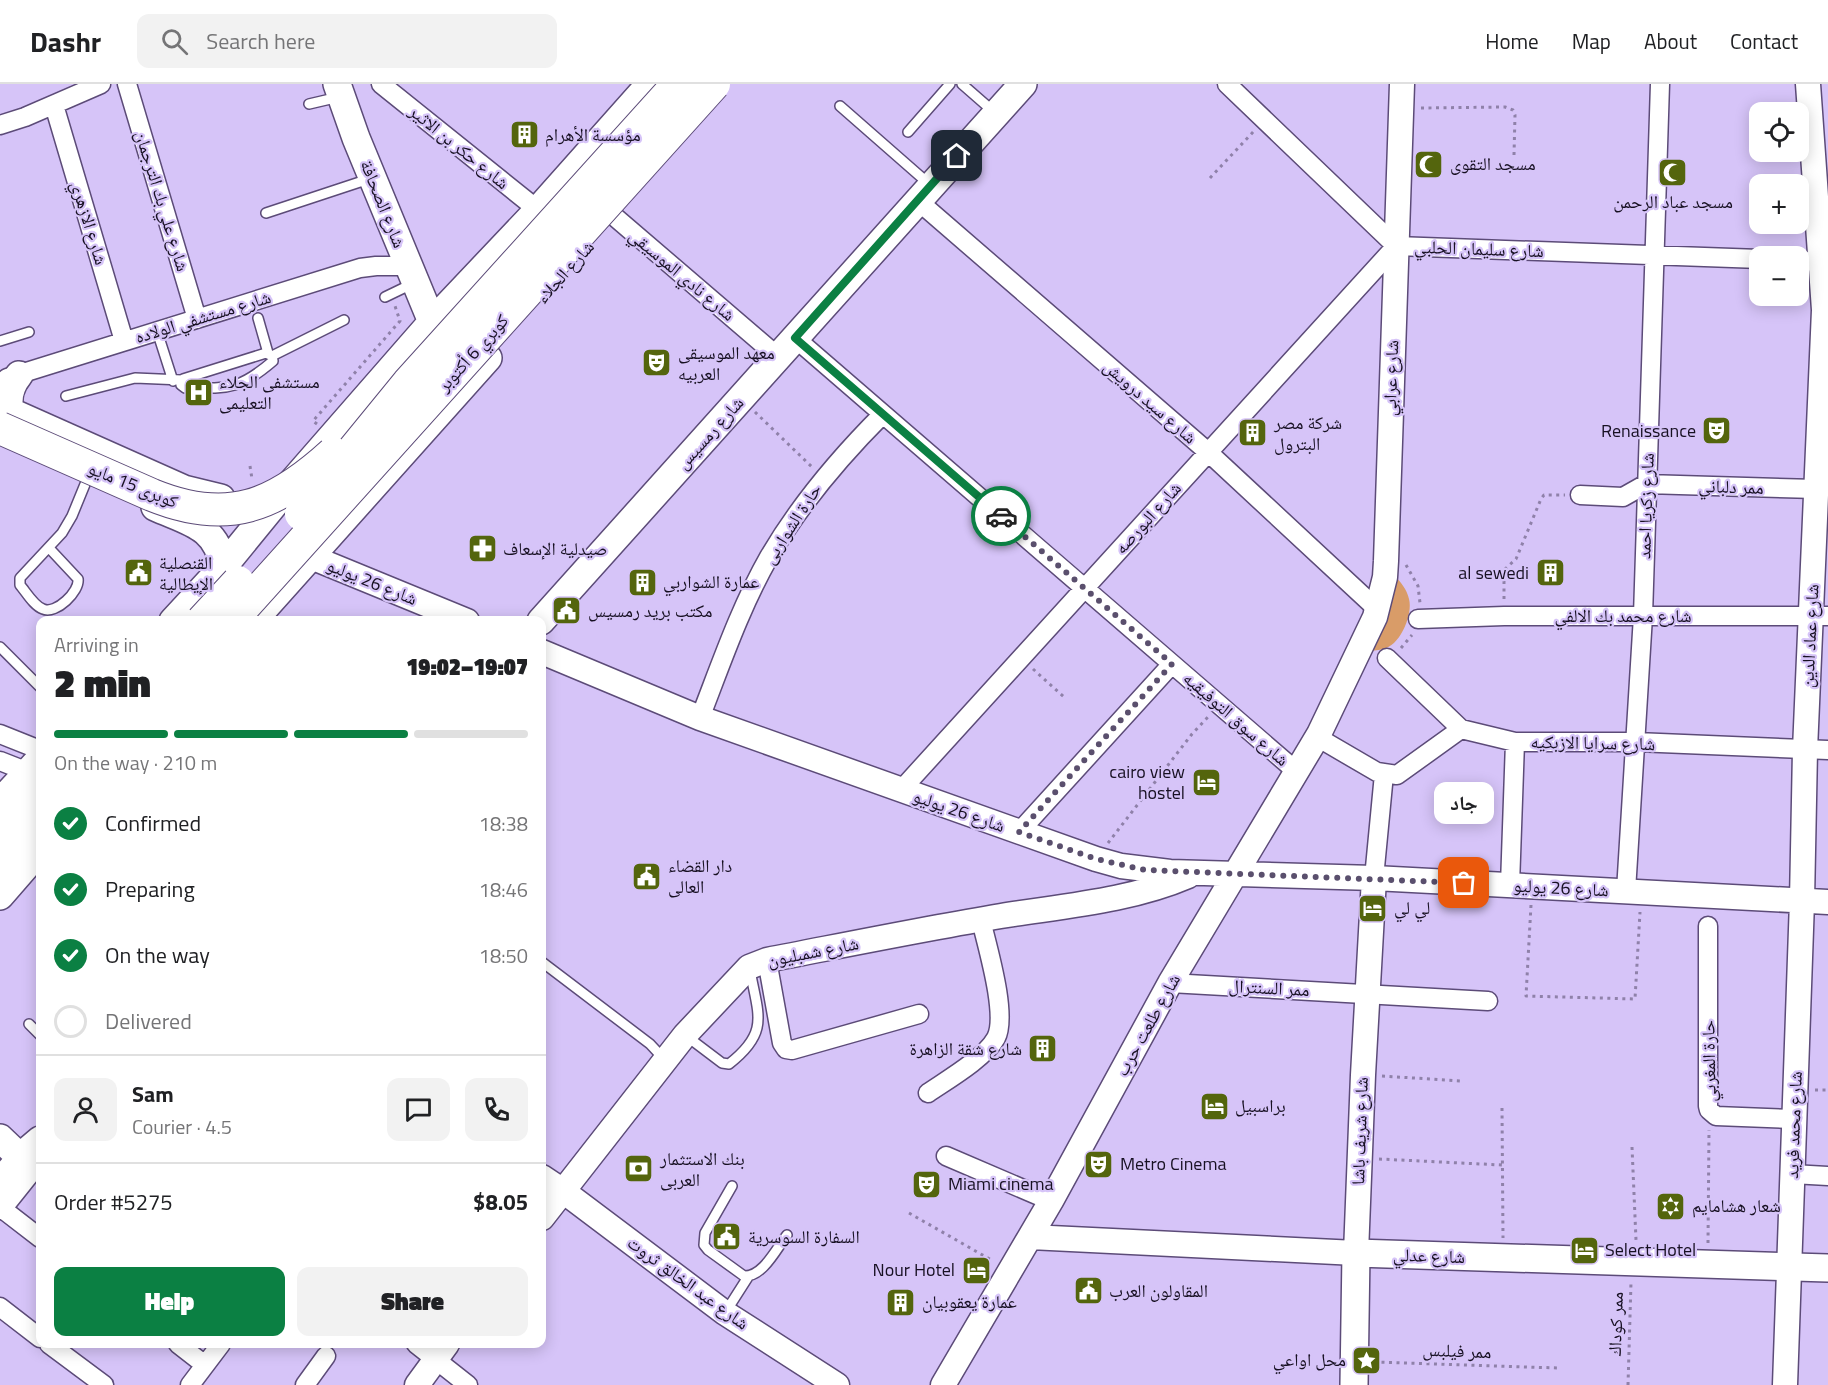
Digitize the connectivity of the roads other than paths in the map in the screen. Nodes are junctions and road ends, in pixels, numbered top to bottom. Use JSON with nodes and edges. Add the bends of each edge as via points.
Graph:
{"nodes":[{"id":1,"x":101,"y":84,"type":"edge"},
{"id":2,"x":127,"y":84,"type":"edge"},
{"id":3,"x":381,"y":84,"type":"edge"},
{"id":4,"x":650,"y":84,"type":"edge"},
{"id":5,"x":678,"y":84,"type":"edge"},
{"id":6,"x":714,"y":84,"type":"edge"},
{"id":7,"x":732,"y":84,"type":"edge"},
{"id":8,"x":950,"y":84,"type":"edge"},
{"id":9,"x":962,"y":84,"type":"edge"},
{"id":10,"x":1022,"y":84,"type":"edge"},
{"id":11,"x":1227,"y":84,"type":"edge"},
{"id":12,"x":1402,"y":84,"type":"edge"},
{"id":13,"x":1660,"y":84,"type":"edge"},
{"id":14,"x":1808,"y":84,"type":"edge"},
{"id":15,"x":77,"y":89,"type":"edge"},
{"id":16,"x":339,"y":90,"type":"edge"},
{"id":17,"x":309,"y":104,"type":"dead end"},
{"id":18,"x":54,"y":105,"type":"junction"},
{"id":19,"x":840,"y":106,"type":"dead end"},
{"id":20,"x":996,"y":113,"type":"junction"},
{"id":21,"x":0,"y":125,"type":"edge"},
{"id":22,"x":908,"y":132,"type":"dead end"},
{"id":23,"x":373,"y":178,"type":"junction"},
{"id":24,"x":924,"y":193,"type":"junction"},
{"id":25,"x":538,"y":210,"type":"junction"},
{"id":26,"x":266,"y":213,"type":"dead end"},
{"id":27,"x":615,"y":217,"type":"junction"},
{"id":28,"x":1396,"y":246,"type":"junction"},
{"id":29,"x":1653,"y":255,"type":"junction"},
{"id":30,"x":1749,"y":259,"type":"edge"},
{"id":31,"x":1816,"y":261,"type":"edge"},
{"id":32,"x":412,"y":274,"type":"junction"},
{"id":33,"x":388,"y":296,"type":"road end"},
{"id":34,"x":256,"y":312,"type":"junction"},
{"id":35,"x":197,"y":319,"type":"junction"},
{"id":36,"x":344,"y":320,"type":"dead end"},
{"id":37,"x":432,"y":322,"type":"junction"},
{"id":38,"x":157,"y":331,"type":"junction"},
{"id":39,"x":29,"y":332,"type":"dead end"},
{"id":40,"x":0,"y":341,"type":"edge"},
{"id":41,"x":124,"y":341,"type":"junction"},
{"id":42,"x":786,"y":347,"type":"junction"},
{"id":43,"x":270,"y":354,"type":"junction"},
{"id":44,"x":9,"y":377,"type":"edge"},
{"id":45,"x":177,"y":380,"type":"junction"},
{"id":46,"x":408,"y":383,"type":"junction"},
{"id":47,"x":66,"y":396,"type":"dead end"},
{"id":48,"x":883,"y":414,"type":"junction"},
{"id":49,"x":3,"y":415,"type":"edge"},
{"id":50,"x":0,"y":438,"type":"edge"},
{"id":51,"x":1208,"y":452,"type":"junction"},
{"id":52,"x":88,"y":477,"type":"junction"},
{"id":53,"x":294,"y":480,"type":"junction"},
{"id":54,"x":1646,"y":484,"type":"junction"},
{"id":55,"x":1816,"y":489,"type":"junction"},
{"id":56,"x":1580,"y":495,"type":"road end"},
{"id":57,"x":49,"y":548,"type":"junction"},
{"id":58,"x":311,"y":557,"type":"junction"},
{"id":59,"x":224,"y":567,"type":"junction"},
{"id":60,"x":1084,"y":588,"type":"junction"},
{"id":61,"x":1377,"y":609,"type":"junction"},
{"id":62,"x":178,"y":616,"type":"edge"},
{"id":63,"x":207,"y":616,"type":"edge"},
{"id":64,"x":235,"y":616,"type":"edge"},
{"id":65,"x":258,"y":616,"type":"edge"},
{"id":66,"x":455,"y":616,"type":"edge"},
{"id":67,"x":545,"y":616,"type":"edge"},
{"id":68,"x":1643,"y":616,"type":"junction"},
{"id":69,"x":1819,"y":617,"type":"edge"},
{"id":70,"x":1418,"y":619,"type":"dead end"},
{"id":71,"x":0,"y":647,"type":"edge"},
{"id":72,"x":546,"y":654,"type":"edge"},
{"id":73,"x":1387,"y":658,"type":"dead end"},
{"id":74,"x":1172,"y":664,"type":"junction"},
{"id":75,"x":1352,"y":665,"type":"joint"},
{"id":76,"x":36,"y":683,"type":"edge"},
{"id":77,"x":700,"y":718,"type":"junction"},
{"id":78,"x":1461,"y":729,"type":"junction"},
{"id":79,"x":0,"y":734,"type":"edge"},
{"id":80,"x":1317,"y":737,"type":"junction"},
{"id":81,"x":1515,"y":742,"type":"junction"},
{"id":82,"x":1636,"y":742,"type":"junction"},
{"id":83,"x":1816,"y":750,"type":"edge"},
{"id":84,"x":0,"y":761,"type":"edge"},
{"id":85,"x":36,"y":767,"type":"edge"},
{"id":86,"x":36,"y":768,"type":"edge"},
{"id":87,"x":36,"y":769,"type":"edge"},
{"id":88,"x":36,"y":770,"type":"edge"},
{"id":89,"x":1296,"y":771,"type":"junction"},
{"id":90,"x":1384,"y":774,"type":"junction"},
{"id":91,"x":901,"y":790,"type":"junction"},
{"id":92,"x":0,"y":802,"type":"edge"},
{"id":93,"x":36,"y":831,"type":"edge"},
{"id":94,"x":1019,"y":832,"type":"junction"},
{"id":95,"x":0,"y":834,"type":"edge"},
{"id":96,"x":36,"y":855,"type":"edge"},
{"id":97,"x":0,"y":871,"type":"edge"},
{"id":98,"x":1195,"y":873,"type":"junction"},
{"id":99,"x":1236,"y":874,"type":"junction"},
{"id":100,"x":1374,"y":878,"type":"junction"},
{"id":101,"x":1521,"y":886,"type":"junction"},
{"id":102,"x":1634,"y":892,"type":"junction"},
{"id":103,"x":0,"y":896,"type":"edge"},
{"id":104,"x":1802,"y":901,"type":"junction"},
{"id":105,"x":1828,"y":902,"type":"edge"},
{"id":106,"x":981,"y":920,"type":"junction"},
{"id":107,"x":1708,"y":926,"type":"dead end"},
{"id":108,"x":758,"y":963,"type":"junction"},
{"id":109,"x":546,"y":965,"type":"edge"},
{"id":110,"x":1170,"y":983,"type":"junction"},
{"id":111,"x":1367,"y":994,"type":"junction"},
{"id":112,"x":1488,"y":1001,"type":"dead end"},
{"id":113,"x":919,"y":1014,"type":"dead end"},
{"id":114,"x":29,"y":1024,"type":"dead end"},
{"id":115,"x":36,"y":1031,"type":"edge"},
{"id":116,"x":685,"y":1035,"type":"junction"},
{"id":117,"x":665,"y":1060,"type":"junction"},
{"id":118,"x":928,"y":1093,"type":"dead end"},
{"id":119,"x":1794,"y":1119,"type":"junction"},
{"id":120,"x":0,"y":1138,"type":"edge"},
{"id":121,"x":946,"y":1156,"type":"dead end"},
{"id":122,"x":31,"y":1158,"type":"edge"},
{"id":123,"x":1792,"y":1174,"type":"junction"},
{"id":124,"x":1828,"y":1176,"type":"edge"},
{"id":125,"x":546,"y":1180,"type":"edge"},
{"id":126,"x":0,"y":1182,"type":"edge"},
{"id":127,"x":732,"y":1186,"type":"dead end"},
{"id":128,"x":563,"y":1191,"type":"junction"},
{"id":129,"x":1051,"y":1201,"type":"junction"},
{"id":130,"x":0,"y":1207,"type":"edge"},
{"id":131,"x":546,"y":1213,"type":"edge"},
{"id":132,"x":36,"y":1235,"type":"edge"},
{"id":133,"x":787,"y":1236,"type":"dead end"},
{"id":134,"x":1030,"y":1237,"type":"junction"},
{"id":135,"x":1356,"y":1253,"type":"junction"},
{"id":136,"x":1789,"y":1267,"type":"junction"},
{"id":137,"x":1828,"y":1268,"type":"edge"},
{"id":138,"x":748,"y":1277,"type":"junction"},
{"id":139,"x":0,"y":1308,"type":"edge"},
{"id":140,"x":725,"y":1313,"type":"junction"},
{"id":141,"x":36,"y":1335,"type":"edge"},
{"id":142,"x":54,"y":1348,"type":"edge"},
{"id":143,"x":183,"y":1348,"type":"edge"},
{"id":144,"x":218,"y":1348,"type":"edge"},
{"id":145,"x":442,"y":1352,"type":"edge"},
{"id":146,"x":326,"y":1356,"type":"dead end"},
{"id":147,"x":205,"y":1365,"type":"junction"},
{"id":148,"x":1354,"y":1373,"type":"edge"},
{"id":149,"x":104,"y":1385,"type":"edge"},
{"id":150,"x":190,"y":1385,"type":"edge"},
{"id":151,"x":305,"y":1385,"type":"edge"},
{"id":152,"x":417,"y":1385,"type":"edge"},
{"id":153,"x":468,"y":1385,"type":"edge"},
{"id":154,"x":837,"y":1385,"type":"edge"},
{"id":155,"x":943,"y":1385,"type":"edge"},
{"id":156,"x":1785,"y":1385,"type":"edge"}],
"edges":[{"from":1,"to":15,"type":"street"},
{"from":2,"to":35,"type":"street","name":"شارع علي بك الترجمان"},
{"from":3,"to":25,"type":"street","name":"شارع حكر بن الاثير","via":[[449,132]]},
{"from":4,"to":25,"type":"main road"},
{"from":5,"to":46,"type":"highway","name":"كوبري 6 أكتوبر","bridge":true},
{"from":6,"to":64,"type":"highway","name":"كوبري 6 أكتوبر","bridge":true},
{"from":7,"to":27,"type":"main road","name":"شارع الجلاء"},
{"from":8,"to":22,"type":"lane"},
{"from":9,"to":20,"type":"lane"},
{"from":10,"to":20,"type":"main road","name":"شارع رمسيس"},
{"from":11,"to":28,"type":"street","name":"شارع سليمان الحلبي"},
{"from":12,"to":28,"type":"street","name":"شارع عرابي"},
{"from":13,"to":29,"type":"street","name":"شارع زكريا احمد"},
{"from":14,"to":31,"type":"street","name":"شارع عماد الدين"},
{"from":15,"to":18,"type":"street"},
{"from":16,"to":17,"type":"lane"},
{"from":16,"to":23,"type":"main road","name":"شارع الصحافة"},
{"from":18,"to":21,"type":"street"},
{"from":18,"to":41,"type":"street","name":"شارع الازهري"},
{"from":19,"to":24,"type":"lane"},
{"from":20,"to":24,"type":"main road","name":"شارع رمسيس"},
{"from":23,"to":26,"type":"lane"},
{"from":23,"to":32,"type":"main road","name":"شارع الصحافة"},
{"from":24,"to":42,"type":"main road","name":"شارع رمسيس"},
{"from":24,"to":51,"type":"street","name":"شارع سيد درويش"},
{"from":25,"to":37,"type":"main road"},
{"from":27,"to":42,"type":"street","name":"شارع نادي الموسيقي"},
{"from":27,"to":58,"type":"main road","name":"شارع الجلاء"},
{"from":28,"to":29,"type":"street","name":"شارع سليمان الحلبي"},
{"from":28,"to":51,"type":"street","name":"شارع البورصه"},
{"from":28,"to":61,"type":"street","name":"شارع عرابي","via":[[1386,561]]},
{"from":29,"to":30,"type":"street","name":"شارع سليمان الحلبي"},
{"from":29,"to":54,"type":"street","name":"شارع زكريا احمد"},
{"from":31,"to":55,"type":"street","name":"شارع عماد الدين","via":[[1824,310]]},
{"from":32,"to":33,"type":"lane"},
{"from":32,"to":34,"type":"street","name":"شارع مستشفي الولاده","via":[[376,266],[360,268]]},
{"from":32,"to":37,"type":"main road","name":"شارع الصحافة"},
{"from":34,"to":35,"type":"street","name":"شارع مستشفي الولاده"},
{"from":34,"to":43,"type":"lane"},
{"from":35,"to":38,"type":"street","name":"شارع مستشفي الولاده"},
{"from":36,"to":43,"type":"lane"},
{"from":37,"to":53,"type":"main road"},
{"from":38,"to":41,"type":"street","name":"شارع مستشفي الولاده"},
{"from":38,"to":45,"type":"lane"},
{"from":39,"to":40,"type":"lane"},
{"from":41,"to":44,"type":"street","name":"شارع مستشفي الولاده"},
{"from":42,"to":48,"type":"street","name":"شارع سوق التوفيقيه"},
{"from":42,"to":67,"type":"main road","name":"شارع رمسيس"},
{"from":43,"to":45,"type":"lane"},
{"from":43,"to":45,"type":"lane","via":[[271,363],[235,387],[185,388]]},
{"from":44,"to":49,"type":"main road"},
{"from":45,"to":47,"type":"lane","via":[[135,378]]},
{"from":46,"to":49,"type":"highway","name":"كوبرى 15 مايو","bridge":true,"via":[[316,469],[286,491],[244,507],[221,510],[174,504]]},
{"from":46,"to":63,"type":"highway","name":"كوبري 6 أكتوبر","bridge":true,"via":[[302,513]]},
{"from":48,"to":60,"type":"street","name":"شارع سوق التوفيقيه"},
{"from":48,"to":77,"type":"street","name":"حارة الشواربى","via":[[823,478],[768,559]]},
{"from":49,"to":53,"type":"main road","via":[[214,498],[239,499]]},
{"from":50,"to":52,"type":"main road"},
{"from":51,"to":60,"type":"street","name":"شارع البورصه"},
{"from":51,"to":61,"type":"street","name":"شارع سيد درويش"},
{"from":52,"to":57,"type":"lane","via":[[72,516]]},
{"from":52,"to":59,"type":"main road","via":[[205,530],[222,553]]},
{"from":53,"to":59,"type":"main road"},
{"from":54,"to":55,"type":"street","name":"ممر دلباني"},
{"from":54,"to":56,"type":"street","via":[[1623,497]]},
{"from":54,"to":68,"type":"street","name":"شارع زكريا احمد"},
{"from":55,"to":69,"type":"street","name":"شارع عماد الدين"},
{"from":57,"to":57,"type":"lane","via":[[20,578],[20,585],[41,609],[48,610],[55,609],[79,585],[78,579]]},
{"from":58,"to":65,"type":"main road","name":"شارع الجلاء"},
{"from":58,"to":66,"type":"street","name":"شارع 26 يوليو"},
{"from":59,"to":62,"type":"main road"},
{"from":60,"to":74,"type":"street","name":"شارع سوق التوفيقيه"},
{"from":60,"to":91,"type":"street","name":"شارع البورصه"},
{"from":61,"to":75,"type":"street","name":"شارع عرابي"},
{"from":68,"to":69,"type":"street","name":"شارع محمد بك الالفي"},
{"from":68,"to":70,"type":"street","name":"شارع محمد بك الالفي"},
{"from":68,"to":82,"type":"street","name":"شارع زكريا احمد"},
{"from":69,"to":83,"type":"street","name":"شارع عماد الدين"},
{"from":71,"to":76,"type":"lane"},
{"from":72,"to":77,"type":"street","name":"شارع 26 يوليو"},
{"from":73,"to":78,"type":"street"},
{"from":74,"to":89,"type":"street","name":"شارع سوق التوفيقيه"},
{"from":74,"to":94,"type":"street"},
{"from":75,"to":80,"type":"street","name":"شارع طلعت حرب"},
{"from":77,"to":91,"type":"street","name":"شارع 26 يوليو"},
{"from":78,"to":81,"type":"street","name":"شارع سرايا الازبكيه"},
{"from":78,"to":90,"type":"street","via":[[1397,775]]},
{"from":79,"to":85,"type":"street"},
{"from":80,"to":89,"type":"street","name":"شارع طلعت حرب"},
{"from":80,"to":90,"type":"street"},
{"from":81,"to":82,"type":"street","name":"شارع سرايا الازبكيه"},
{"from":81,"to":101,"type":"street"},
{"from":82,"to":83,"type":"street","name":"شارع سرايا الازبكيه"},
{"from":82,"to":102,"type":"street","name":"شارع زكريا احمد"},
{"from":83,"to":104,"type":"street","name":"شارع عماد الدين"},
{"from":84,"to":86,"type":"street"},
{"from":87,"to":92,"type":"main road"},
{"from":88,"to":95,"type":"highway"},
{"from":89,"to":99,"type":"street","name":"شارع طلعت حرب"},
{"from":90,"to":100,"type":"street"},
{"from":91,"to":94,"type":"street","name":"شارع 26 يوليو"},
{"from":93,"to":97,"type":"highway"},
{"from":94,"to":98,"type":"street","name":"شارع 26 يوليو","via":[[1096,859],[1145,870]]},
{"from":96,"to":103,"type":"main road"},
{"from":98,"to":99,"type":"street","name":"شارع 26 يوليو"},
{"from":98,"to":106,"type":"street","name":"شارع شمبليون","via":[[1126,896]]},
{"from":99,"to":100,"type":"street","name":"شارع 26 يوليو"},
{"from":99,"to":110,"type":"street","name":"شارع طلعت حرب"},
{"from":100,"to":101,"type":"street","name":"شارع 26 يوليو"},
{"from":100,"to":111,"type":"street","name":"شارع شريف باشا"},
{"from":101,"to":102,"type":"street","name":"شارع 26 يوليو"},
{"from":102,"to":104,"type":"street","name":"شارع 26 يوليو"},
{"from":104,"to":105,"type":"street","name":"شارع 26 يوليو"},
{"from":104,"to":119,"type":"street","name":"شارع محمد فريد"},
{"from":106,"to":108,"type":"street","name":"شارع شمبليون"},
{"from":106,"to":118,"type":"street","via":[[999,1003],[996,1038],[976,1060]]},
{"from":107,"to":119,"type":"street","name":"حارة المغربي","via":[[1709,1110],[1716,1116]]},
{"from":108,"to":113,"type":"street","via":[[786,1049]]},
{"from":108,"to":116,"type":"street","name":"شارع شمبليون"},
{"from":108,"to":116,"type":"lane","via":[[759,1026],[737,1058],[722,1064]]},
{"from":109,"to":117,"type":"lane","via":[[650,1044]]},
{"from":110,"to":111,"type":"street","name":"ممر السنترال"},
{"from":110,"to":129,"type":"street","name":"شارع طلعت حرب"},
{"from":111,"to":112,"type":"street","name":"ممر السنترال"},
{"from":111,"to":135,"type":"street","name":"شارع شريف باشا"},
{"from":114,"to":115,"type":"lane"},
{"from":116,"to":117,"type":"street","name":"شارع شمبليون"},
{"from":117,"to":128,"type":"street","name":"شارع شمبليون"},
{"from":119,"to":123,"type":"street","name":"شارع محمد فريد"},
{"from":120,"to":122,"type":"main road"},
{"from":121,"to":129,"type":"street"},
{"from":122,"to":126,"type":"main road"},
{"from":122,"to":130,"type":"street"},
{"from":123,"to":124,"type":"street"},
{"from":123,"to":136,"type":"street","name":"شارع محمد فريد"},
{"from":125,"to":128,"type":"street","name":"شارع عبد الخالق ثروت"},
{"from":127,"to":138,"type":"lane","via":[[705,1233],[704,1245]]},
{"from":128,"to":131,"type":"street","name":"شارع شمبليون"},
{"from":128,"to":140,"type":"street","name":"شارع عبد الخالق ثروت"},
{"from":129,"to":134,"type":"street","name":"شارع طلعت حرب"},
{"from":130,"to":132,"type":"street"},
{"from":133,"to":138,"type":"lane","via":[[759,1272]]},
{"from":134,"to":135,"type":"street","name":"شارع عدلي"},
{"from":134,"to":155,"type":"street","name":"شارع طلعت حرب"},
{"from":135,"to":136,"type":"main road","name":"شارع عدلي"},
{"from":135,"to":148,"type":"main road","name":"شارع شريف باشا"},
{"from":136,"to":137,"type":"main road","name":"شارع عدلي"},
{"from":136,"to":156,"type":"street","name":"شارع محمد فريد"},
{"from":138,"to":140,"type":"lane"},
{"from":139,"to":141,"type":"street"},
{"from":140,"to":154,"type":"street","name":"شارع عبد الخالق ثروت"},
{"from":142,"to":149,"type":"street"},
{"from":143,"to":147,"type":"street"},
{"from":144,"to":147,"type":"street"},
{"from":145,"to":152,"type":"street"},
{"from":145,"to":153,"type":"street"},
{"from":146,"to":151,"type":"street"},
{"from":147,"to":150,"type":"street"}]}
